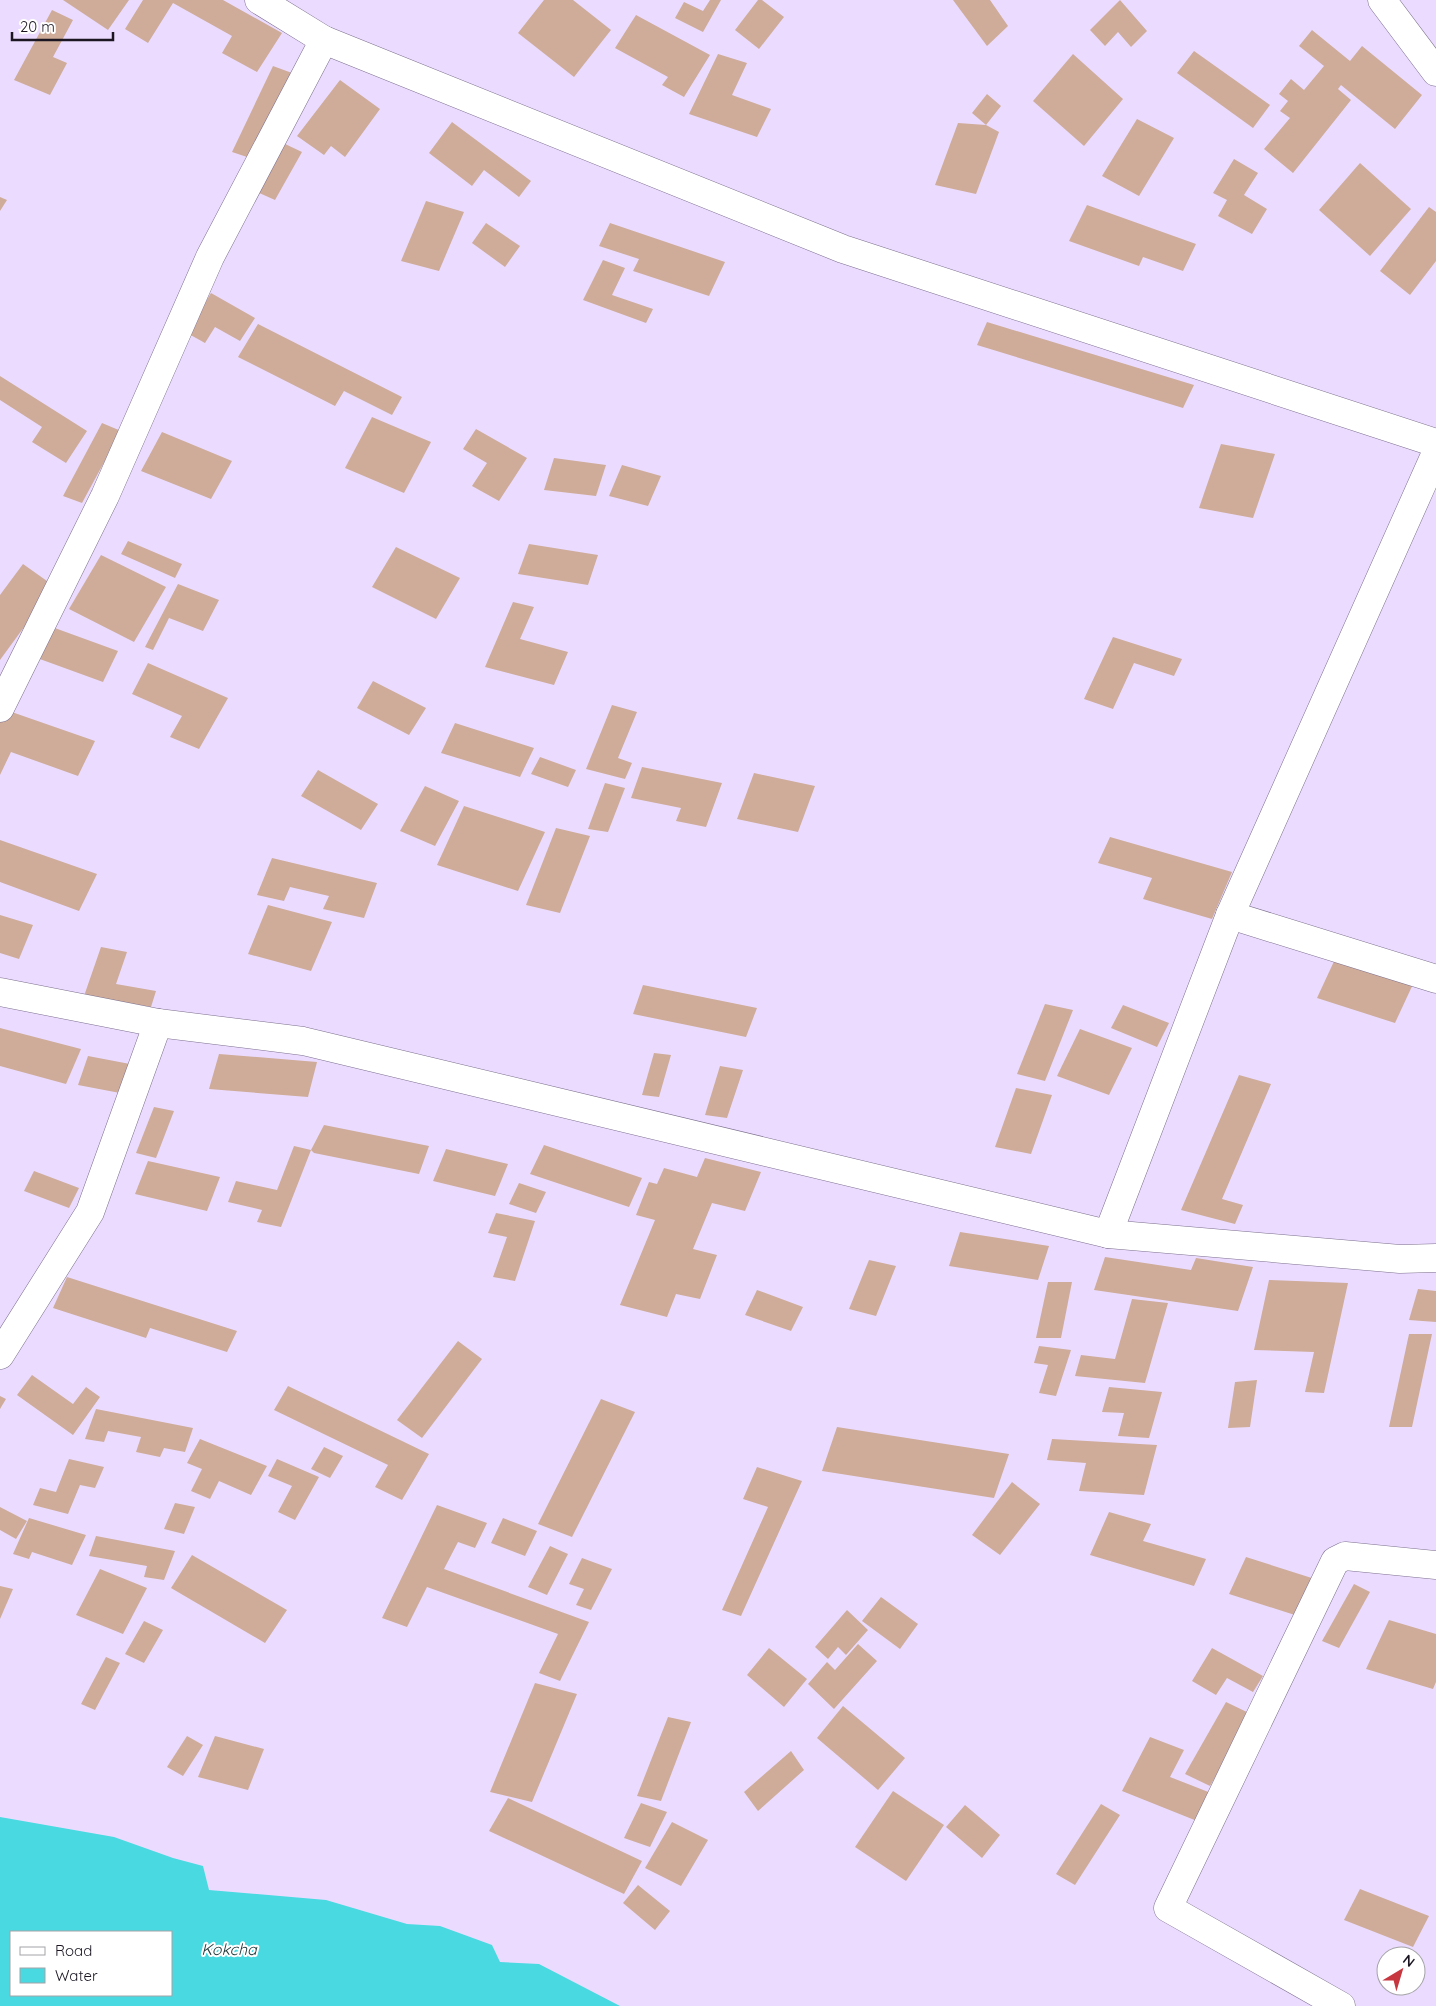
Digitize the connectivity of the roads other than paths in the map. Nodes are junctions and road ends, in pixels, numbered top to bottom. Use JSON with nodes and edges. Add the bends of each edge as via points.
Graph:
{"nodes":[{"id":1,"x":259,"y":0,"type":"edge"},
{"id":2,"x":1382,"y":0,"type":"edge"},
{"id":3,"x":324,"y":40,"type":"junction"},
{"id":4,"x":1436,"y":72,"type":"edge"},
{"id":5,"x":1436,"y":443,"type":"edge"},
{"id":6,"x":1436,"y":453,"type":"edge"},
{"id":7,"x":0,"y":708,"type":"edge"},
{"id":8,"x":1230,"y":915,"type":"junction"},
{"id":9,"x":1436,"y":979,"type":"edge"},
{"id":10,"x":0,"y":992,"type":"edge"},
{"id":11,"x":158,"y":1023,"type":"junction"},
{"id":12,"x":1108,"y":1234,"type":"junction"},
{"id":13,"x":1436,"y":1258,"type":"edge"},
{"id":14,"x":0,"y":1355,"type":"edge"},
{"id":15,"x":1436,"y":1566,"type":"edge"},
{"id":16,"x":1341,"y":2006,"type":"edge"}],
"edges":[{"from":1,"to":3,"type":"street"},
{"from":2,"to":4,"type":"street"},
{"from":3,"to":5,"type":"street","via":[[843,249]]},
{"from":3,"to":7,"type":"street","via":[[210,257],[105,496]]},
{"from":6,"to":8,"type":"street"},
{"from":8,"to":9,"type":"street"},
{"from":8,"to":12,"type":"street"},
{"from":10,"to":11,"type":"street"},
{"from":11,"to":12,"type":"street","via":[[303,1040]]},
{"from":11,"to":14,"type":"street","via":[[90,1212]]},
{"from":12,"to":13,"type":"street","via":[[1400,1259]]},
{"from":15,"to":16,"type":"street","via":[[1345,1556],[1335,1561],[1168,1908]]}]}
